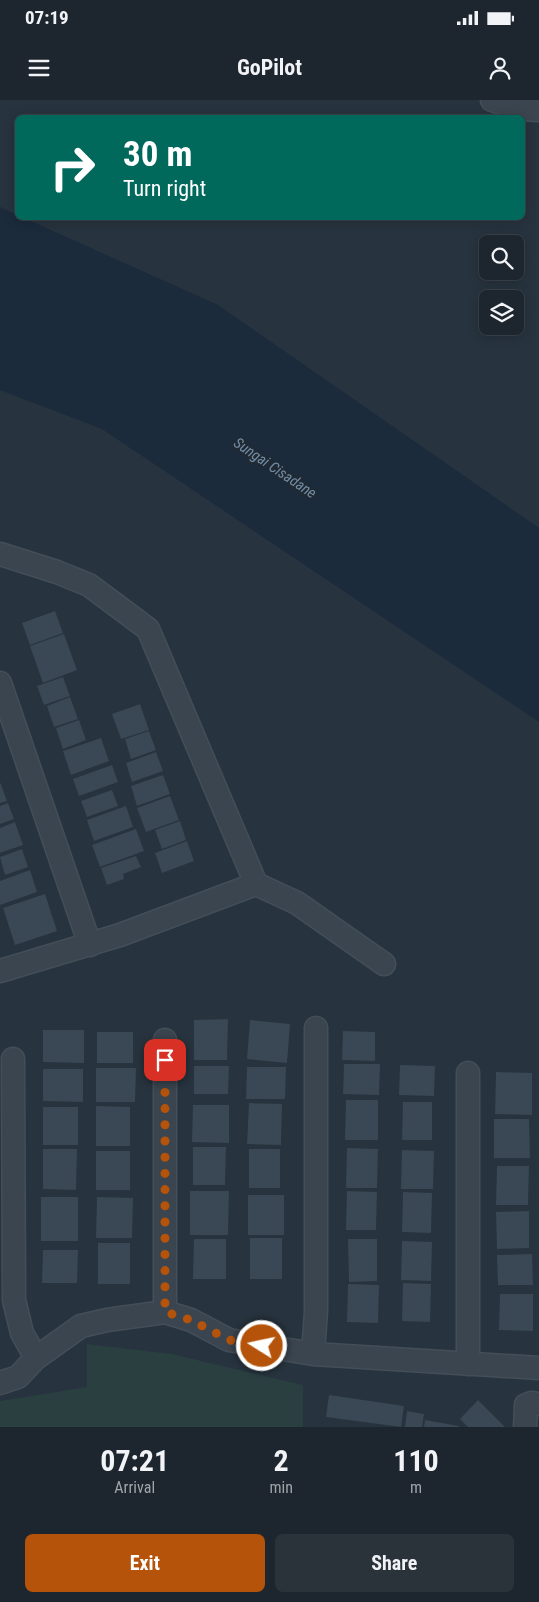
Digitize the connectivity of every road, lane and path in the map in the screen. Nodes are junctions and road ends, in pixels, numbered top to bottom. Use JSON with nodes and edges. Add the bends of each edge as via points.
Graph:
{"nodes":[{"id":1,"x":492,"y":100,"type":"edge"},
{"id":2,"x":539,"y":110,"type":"edge"},
{"id":3,"x":0,"y":554,"type":"edge"},
{"id":4,"x":0,"y":683,"type":"edge"},
{"id":5,"x":256,"y":884,"type":"junction"},
{"id":6,"x":90,"y":944,"type":"junction"},
{"id":7,"x":384,"y":964,"type":"dead end"},
{"id":8,"x":0,"y":970,"type":"edge"},
{"id":9,"x":316,"y":1028,"type":"dead end"},
{"id":10,"x":165,"y":1040,"type":"dead end"},
{"id":11,"x":13,"y":1058,"type":"dead end"},
{"id":12,"x":468,"y":1073,"type":"dead end"},
{"id":13,"x":165,"y":1312,"type":"junction"},
{"id":14,"x":313,"y":1354,"type":"junction"},
{"id":15,"x":36,"y":1358,"type":"junction"},
{"id":16,"x":468,"y":1364,"type":"junction"},
{"id":17,"x":539,"y":1368,"type":"edge"},
{"id":18,"x":0,"y":1383,"type":"edge"},
{"id":19,"x":539,"y":1404,"type":"edge"},
{"id":20,"x":525,"y":1427,"type":"edge"}],
"edges":[{"from":1,"to":2,"type":"street","via":[[519,109]]},
{"from":3,"to":5,"type":"street","via":[[89,585],[148,629]]},
{"from":4,"to":6,"type":"street"},
{"from":5,"to":6,"type":"street"},
{"from":5,"to":7,"type":"street","via":[[297,902]]},
{"from":6,"to":8,"type":"street"},
{"from":9,"to":14,"type":"street","via":[[316,1311]]},
{"from":10,"to":13,"type":"street"},
{"from":11,"to":15,"type":"street","via":[[14,1300],[22,1333]]},
{"from":12,"to":16,"type":"street"},
{"from":13,"to":14,"type":"street","via":[[191,1320],[229,1340]]},
{"from":13,"to":15,"type":"street","via":[[81,1326]]},
{"from":14,"to":16,"type":"street"},
{"from":15,"to":18,"type":"street","via":[[18,1377]]},
{"from":16,"to":17,"type":"street"},
{"from":19,"to":20,"type":"street","via":[[526,1405]]}]}
